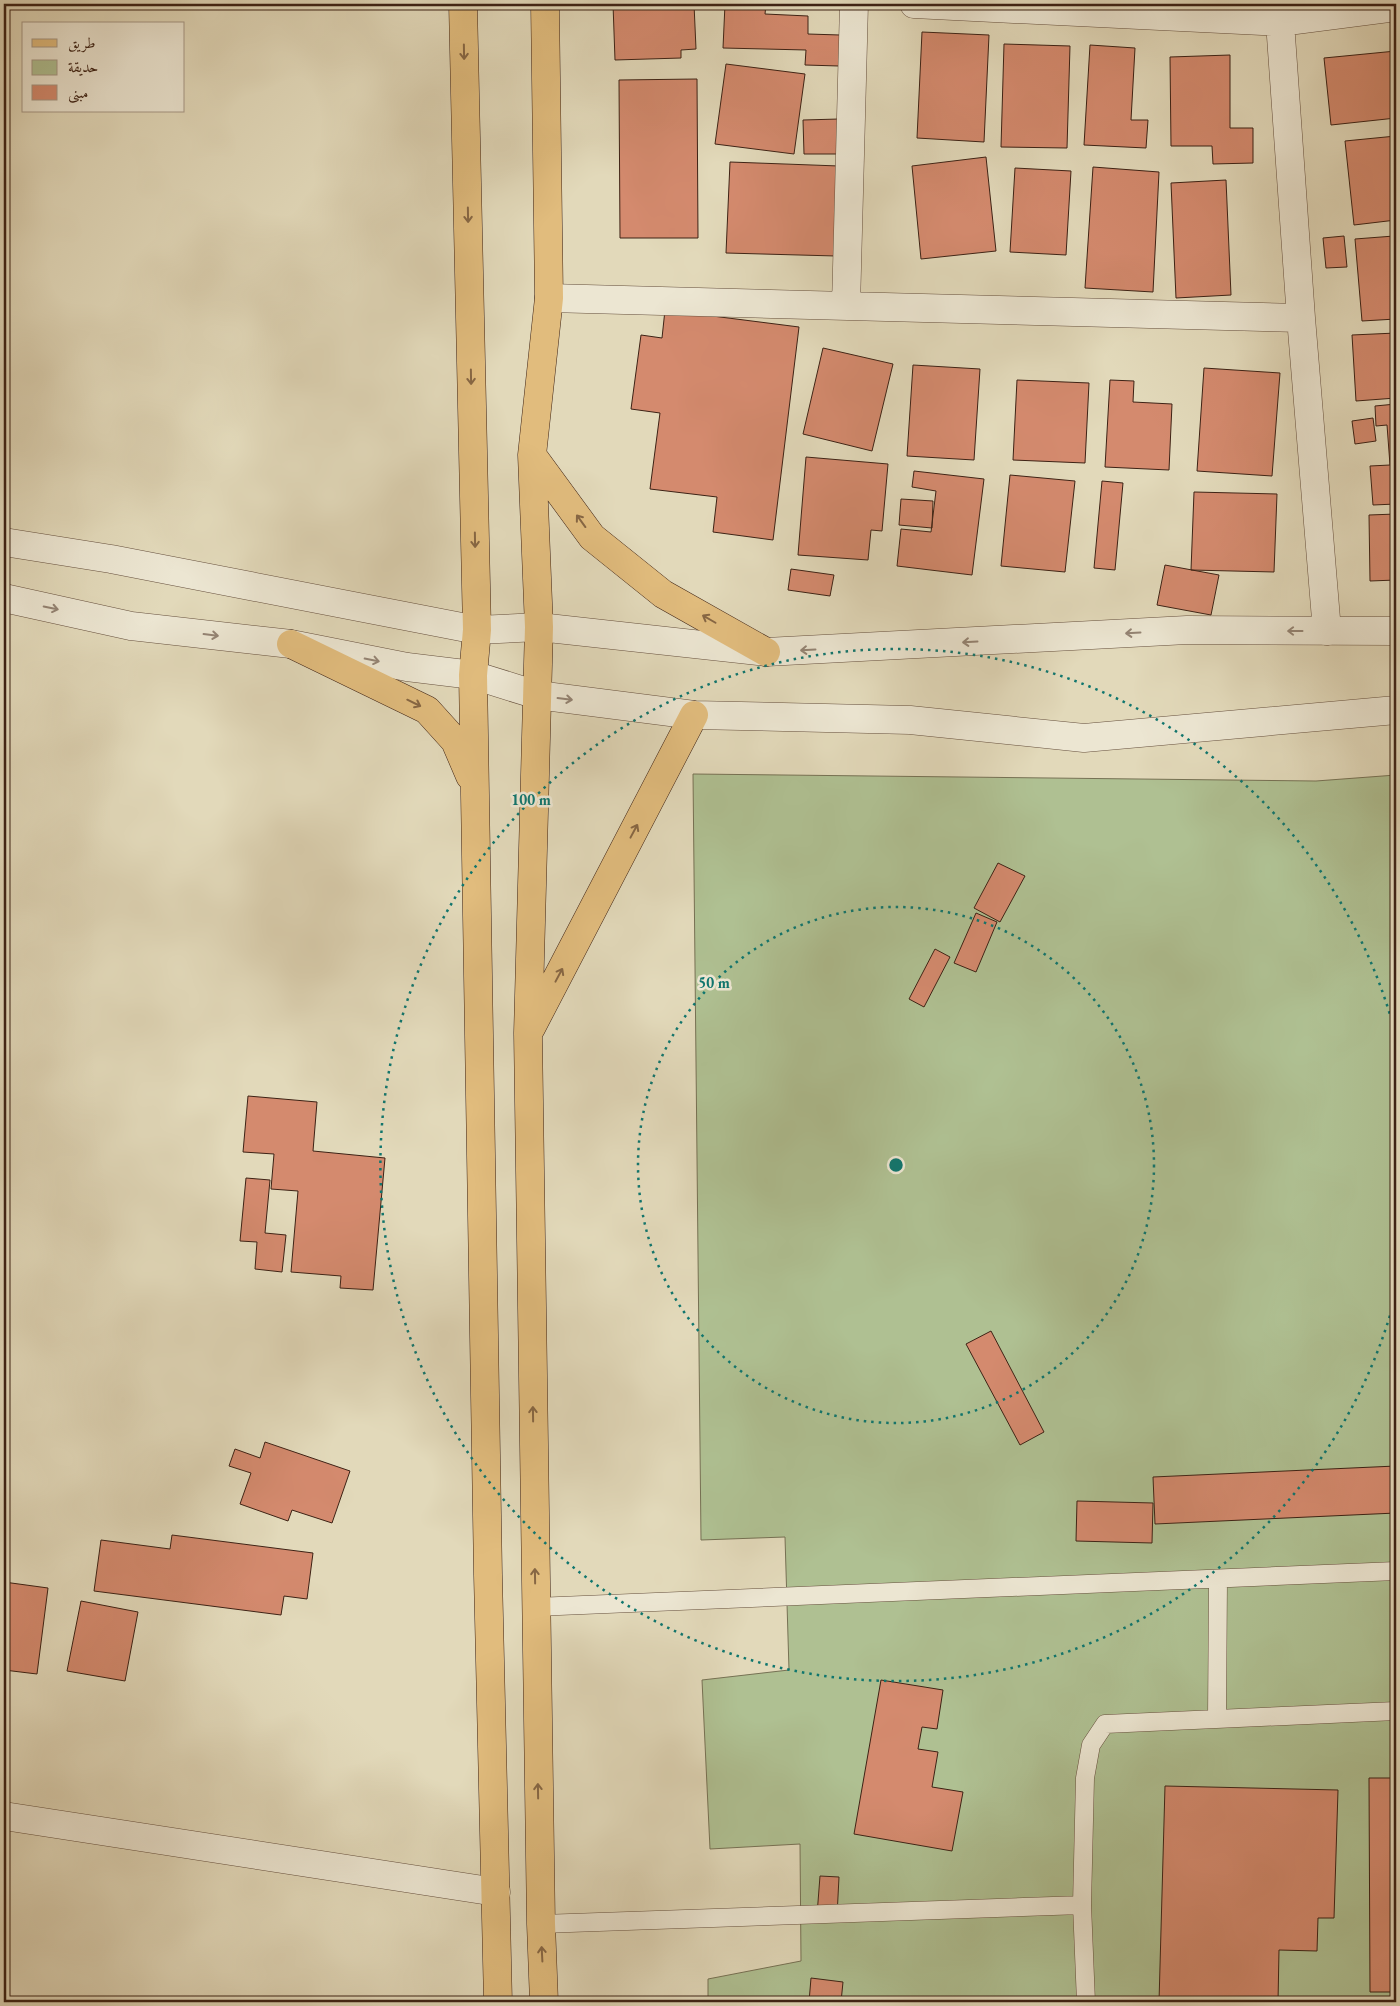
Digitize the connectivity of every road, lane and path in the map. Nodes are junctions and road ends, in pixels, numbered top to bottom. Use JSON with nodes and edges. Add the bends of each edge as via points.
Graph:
{"nodes":[{"id":1,"x":463,"y":4,"type":"edge"},
{"id":2,"x":544,"y":4,"type":"edge"},
{"id":3,"x":854,"y":4,"type":"edge"},
{"id":4,"x":914,"y":4,"type":"edge"},
{"id":5,"x":1396,"y":8,"type":"edge"},
{"id":6,"x":1280,"y":22,"type":"junction"},
{"id":7,"x":549,"y":298,"type":"junction"},
{"id":8,"x":846,"y":306,"type":"junction"},
{"id":9,"x":1301,"y":318,"type":"junction"},
{"id":10,"x":532,"y":455,"type":"junction"},
{"id":11,"x":4,"y":542,"type":"edge"},
{"id":12,"x":4,"y":598,"type":"edge"},
{"id":13,"x":539,"y":627,"type":"junction"},
{"id":14,"x":477,"y":630,"type":"junction"},
{"id":15,"x":1327,"y":631,"type":"junction"},
{"id":16,"x":1396,"y":631,"type":"edge"},
{"id":17,"x":291,"y":644,"type":"junction"},
{"id":18,"x":766,"y":652,"type":"junction"},
{"id":19,"x":474,"y":675,"type":"junction"},
{"id":20,"x":537,"y":695,"type":"junction"},
{"id":21,"x":1396,"y":710,"type":"edge"},
{"id":22,"x":694,"y":715,"type":"junction"},
{"id":23,"x":476,"y":788,"type":"junction"},
{"id":24,"x":528,"y":1033,"type":"junction"},
{"id":25,"x":1396,"y":1571,"type":"edge"},
{"id":26,"x":1218,"y":1579,"type":"junction"},
{"id":27,"x":535,"y":1607,"type":"junction"},
{"id":28,"x":1396,"y":1711,"type":"edge"},
{"id":29,"x":1217,"y":1719,"type":"junction"},
{"id":30,"x":4,"y":1816,"type":"edge"},
{"id":31,"x":496,"y":1892,"type":"junction"},
{"id":32,"x":1082,"y":1905,"type":"junction"},
{"id":33,"x":541,"y":1924,"type":"junction"},
{"id":34,"x":498,"y":2002,"type":"edge"},
{"id":35,"x":544,"y":2002,"type":"edge"},
{"id":36,"x":1086,"y":2002,"type":"edge"}],
"edges":[{"from":1,"to":14,"type":"main road","one_way":true},
{"from":2,"to":7,"type":"main road"},
{"from":3,"to":8,"type":"street"},
{"from":4,"to":6,"type":"street"},
{"from":5,"to":6,"type":"street"},
{"from":6,"to":9,"type":"street"},
{"from":7,"to":8,"type":"street"},
{"from":7,"to":10,"type":"main road"},
{"from":8,"to":9,"type":"street"},
{"from":9,"to":15,"type":"street"},
{"from":10,"to":13,"type":"main road"},
{"from":18,"to":10,"type":"main road","one_way":true,"via":[[664,594],[592,537]]},
{"from":11,"to":14,"type":"street","via":[[111,559]]},
{"from":12,"to":17,"type":"street","one_way":true,"via":[[131,626]]},
{"from":13,"to":14,"type":"street"},
{"from":13,"to":18,"type":"street"},
{"from":13,"to":20,"type":"main road"},
{"from":14,"to":19,"type":"main road"},
{"from":15,"to":16,"type":"street"},
{"from":15,"to":18,"type":"street","one_way":true,"via":[[1187,630]]},
{"from":17,"to":19,"type":"street","one_way":true,"via":[[407,667]]},
{"from":17,"to":23,"type":"main road","one_way":true,"via":[[427,710],[455,741]]},
{"from":19,"to":20,"type":"street"},
{"from":19,"to":23,"type":"main road"},
{"from":20,"to":22,"type":"street","one_way":true},
{"from":20,"to":24,"type":"main road"},
{"from":21,"to":22,"type":"street","via":[[1084,738],[910,720]]},
{"from":24,"to":22,"type":"main road","one_way":true},
{"from":23,"to":31,"type":"main road"},
{"from":27,"to":24,"type":"main road","one_way":true},
{"from":25,"to":26,"type":"lane"},
{"from":26,"to":27,"type":"lane"},
{"from":26,"to":29,"type":"lane"},
{"from":33,"to":27,"type":"main road","one_way":true},
{"from":28,"to":29,"type":"lane"},
{"from":29,"to":32,"type":"lane","via":[[1105,1724],[1091,1745],[1085,1778]]},
{"from":30,"to":31,"type":"street"},
{"from":31,"to":34,"type":"main road"},
{"from":32,"to":33,"type":"lane"},
{"from":32,"to":36,"type":"lane"},
{"from":35,"to":33,"type":"main road","one_way":true}]}
